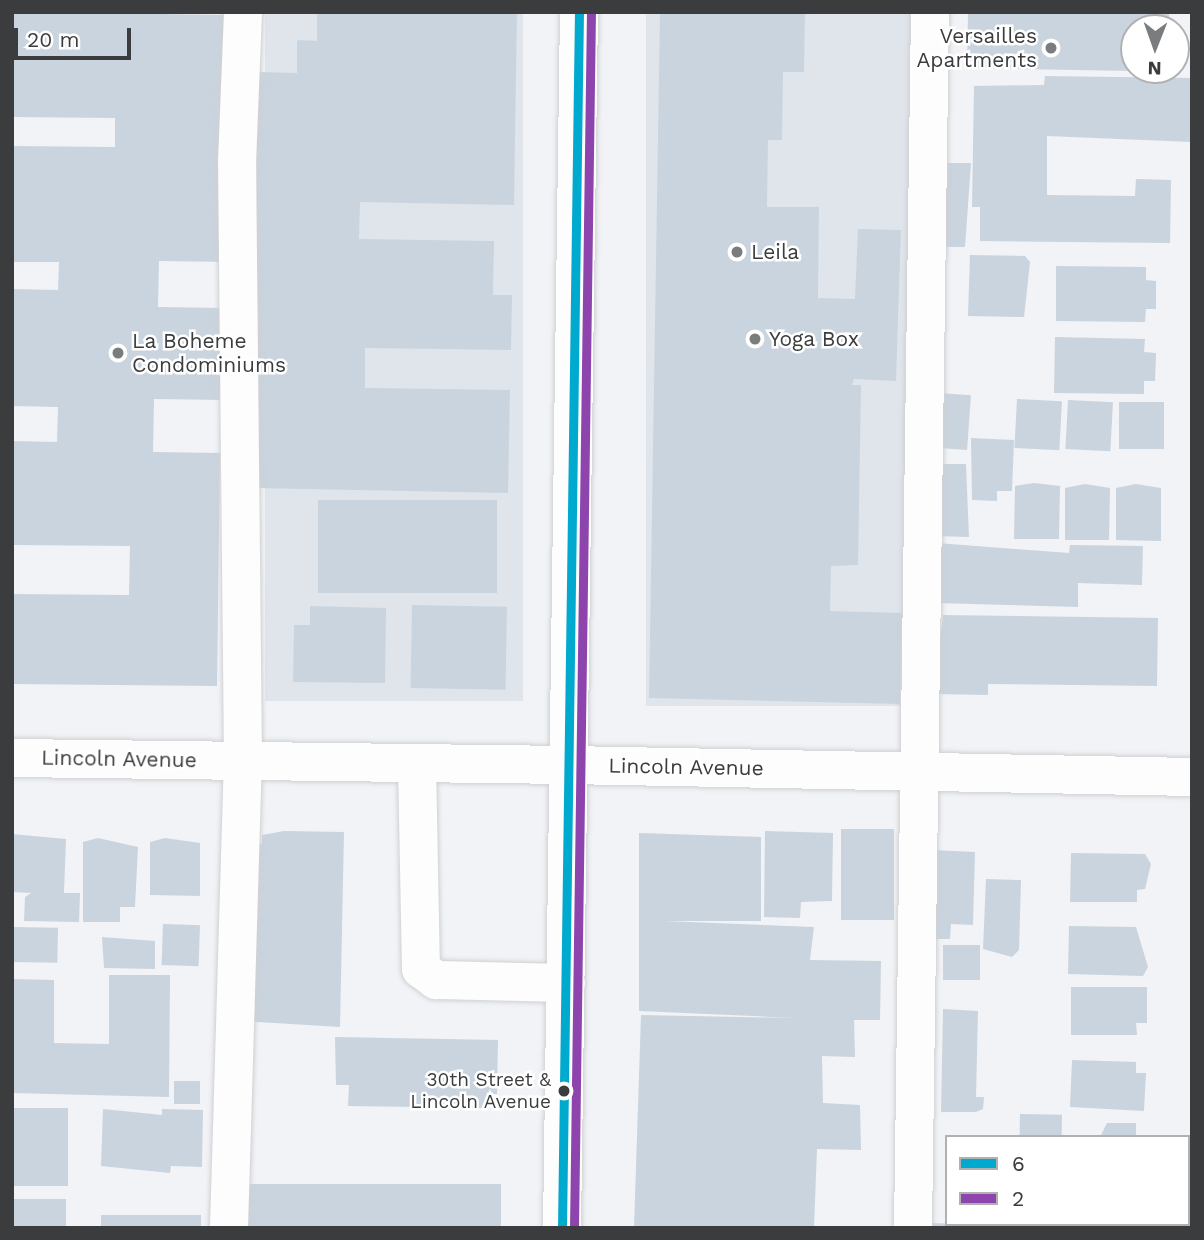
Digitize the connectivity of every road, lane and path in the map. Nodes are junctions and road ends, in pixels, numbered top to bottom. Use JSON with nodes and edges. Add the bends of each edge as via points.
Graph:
{"nodes":[{"id":1,"x":243,"y":12,"type":"edge"},
{"id":2,"x":579,"y":12,"type":"edge"},
{"id":3,"x":930,"y":12,"type":"edge"},
{"id":4,"x":12,"y":758,"type":"edge"},
{"id":5,"x":243,"y":761,"type":"junction"},
{"id":6,"x":417,"y":763,"type":"junction"},
{"id":7,"x":568,"y":765,"type":"junction"},
{"id":8,"x":918,"y":772,"type":"junction"},
{"id":9,"x":1192,"y":777,"type":"edge"},
{"id":10,"x":566,"y":983,"type":"junction"},
{"id":11,"x":229,"y":1228,"type":"edge"},
{"id":12,"x":562,"y":1228,"type":"edge"},
{"id":13,"x":913,"y":1228,"type":"edge"}],
"edges":[{"from":1,"to":5,"type":"main road","via":[[237,162]]},
{"from":2,"to":7,"type":"main road"},
{"from":3,"to":8,"type":"main road"},
{"from":4,"to":5,"type":"main road","name":"Lincoln Avenue"},
{"from":5,"to":6,"type":"main road","name":"Lincoln Avenue"},
{"from":5,"to":11,"type":"main road"},
{"from":6,"to":7,"type":"main road","name":"Lincoln Avenue"},
{"from":6,"to":10,"type":"main road","via":[[421,969],[436,980]]},
{"from":7,"to":8,"type":"main road","name":"Lincoln Avenue"},
{"from":7,"to":10,"type":"main road"},
{"from":8,"to":9,"type":"main road","name":"Lincoln Avenue"},
{"from":8,"to":13,"type":"main road"},
{"from":10,"to":12,"type":"main road"}]}
